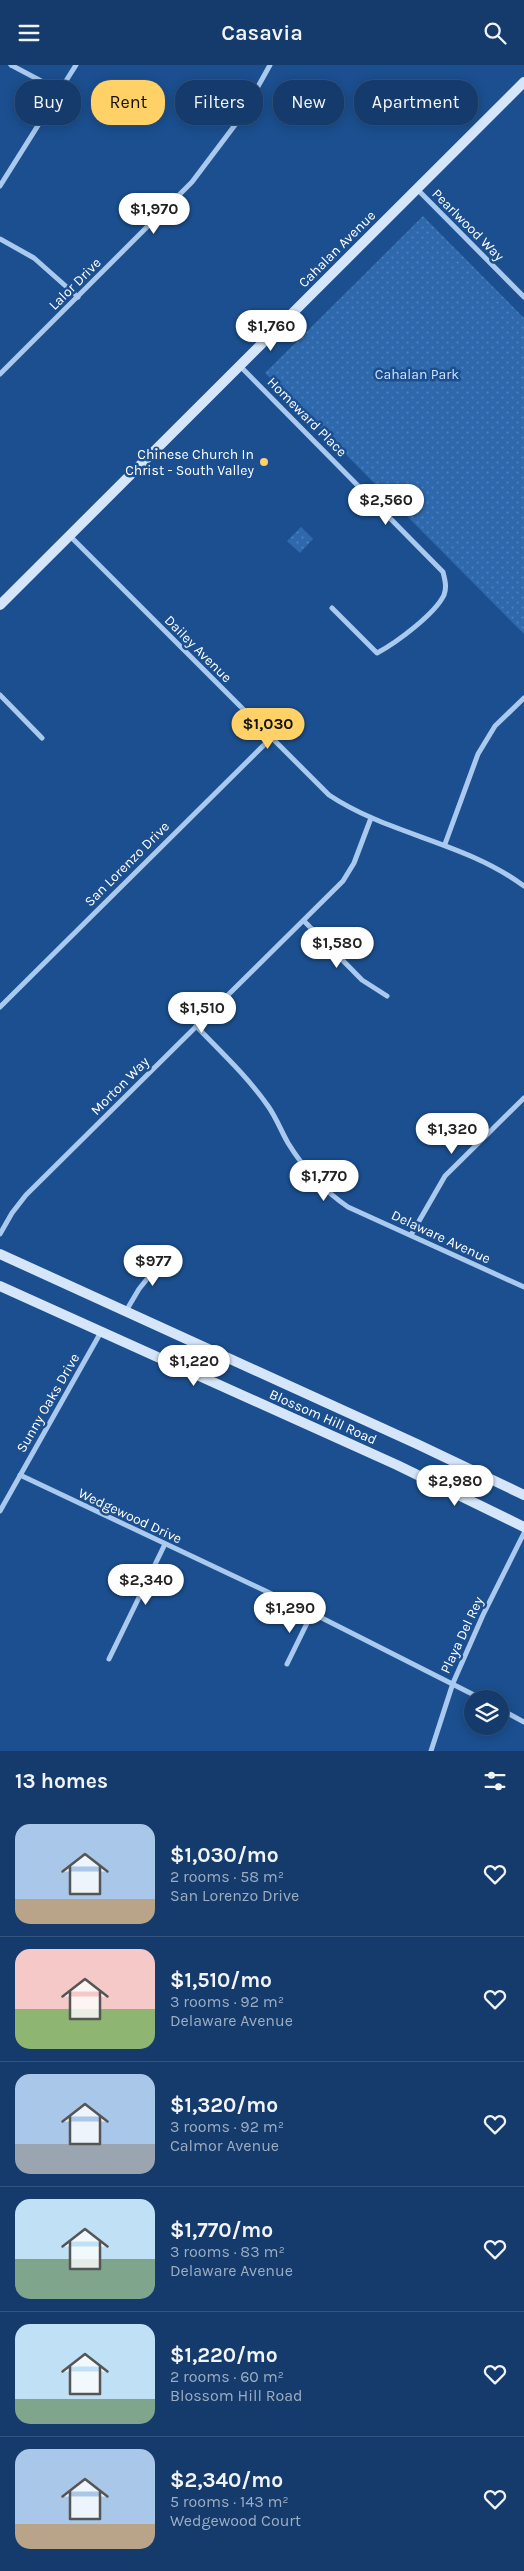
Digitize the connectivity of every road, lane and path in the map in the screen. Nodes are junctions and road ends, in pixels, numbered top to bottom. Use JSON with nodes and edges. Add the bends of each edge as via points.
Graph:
{"nodes":[{"id":1,"x":11,"y":65,"type":"edge"},
{"id":2,"x":76,"y":65,"type":"edge"},
{"id":3,"x":270,"y":65,"type":"edge"},
{"id":4,"x":39,"y":80,"type":"edge"},
{"id":5,"x":67,"y":80,"type":"edge"},
{"id":6,"x":524,"y":82,"type":"edge"},
{"id":7,"x":39,"y":125,"type":"edge"},
{"id":8,"x":0,"y":186,"type":"edge"},
{"id":9,"x":416,"y":189,"type":"junction"},
{"id":10,"x":0,"y":239,"type":"edge"},
{"id":11,"x":78,"y":297,"type":"junction"},
{"id":12,"x":524,"y":297,"type":"edge"},
{"id":13,"x":240,"y":365,"type":"junction"},
{"id":14,"x":0,"y":374,"type":"edge"},
{"id":15,"x":69,"y":535,"type":"junction"},
{"id":16,"x":0,"y":605,"type":"edge"},
{"id":17,"x":332,"y":608,"type":"dead end"},
{"id":18,"x":0,"y":695,"type":"edge"},
{"id":19,"x":524,"y":698,"type":"edge"},
{"id":20,"x":271,"y":738,"type":"junction"},
{"id":21,"x":42,"y":739,"type":"dead end"},
{"id":22,"x":371,"y":818,"type":"junction"},
{"id":23,"x":445,"y":844,"type":"junction"},
{"id":24,"x":524,"y":886,"type":"edge"},
{"id":25,"x":304,"y":921,"type":"junction"},
{"id":26,"x":387,"y":996,"type":"dead end"},
{"id":27,"x":0,"y":1007,"type":"edge"},
{"id":28,"x":196,"y":1026,"type":"junction"},
{"id":29,"x":524,"y":1098,"type":"edge"},
{"id":30,"x":0,"y":1234,"type":"edge"},
{"id":31,"x":411,"y":1235,"type":"junction"},
{"id":32,"x":168,"y":1253,"type":"dead end"},
{"id":33,"x":0,"y":1254,"type":"edge"},
{"id":34,"x":0,"y":1286,"type":"edge"},
{"id":35,"x":524,"y":1287,"type":"edge"},
{"id":36,"x":126,"y":1311,"type":"junction"},
{"id":37,"x":101,"y":1331,"type":"junction"},
{"id":38,"x":20,"y":1475,"type":"junction"},
{"id":39,"x":524,"y":1495,"type":"edge"},
{"id":40,"x":0,"y":1511,"type":"edge"},
{"id":41,"x":524,"y":1527,"type":"edge"},
{"id":42,"x":524,"y":1533,"type":"edge"},
{"id":43,"x":165,"y":1544,"type":"junction"},
{"id":44,"x":312,"y":1613,"type":"junction"},
{"id":45,"x":109,"y":1659,"type":"dead end"},
{"id":46,"x":287,"y":1664,"type":"dead end"},
{"id":47,"x":453,"y":1683,"type":"junction"},
{"id":48,"x":466,"y":1690,"type":"edge"},
{"id":49,"x":509,"y":1714,"type":"edge"},
{"id":50,"x":524,"y":1723,"type":"edge"},
{"id":51,"x":431,"y":1751,"type":"edge"}],
"edges":[{"from":1,"to":4,"type":"street"},
{"from":2,"to":5,"type":"street"},
{"from":3,"to":11,"type":"street","name":"Lalor Drive","via":[[241,117],[192,183]]},
{"from":6,"to":9,"type":"main road","name":"Cahalan Avenue"},
{"from":7,"to":8,"type":"street"},
{"from":9,"to":12,"type":"street","name":"Pearlwood Way"},
{"from":9,"to":13,"type":"main road","name":"Cahalan Avenue"},
{"from":10,"to":11,"type":"street","via":[[34,258]]},
{"from":11,"to":14,"type":"street","name":"Lalor Drive"},
{"from":13,"to":15,"type":"main road","name":"Cahalan Avenue"},
{"from":13,"to":17,"type":"street","name":"Homeward Place","via":[[444,572],[444,595],[438,603],[400,640],[377,653]]},
{"from":15,"to":16,"type":"main road","name":"Cahalan Avenue"},
{"from":15,"to":20,"type":"street","name":"Dailey Avenue"},
{"from":18,"to":21,"type":"street"},
{"from":19,"to":23,"type":"street","via":[[496,726],[478,754]]},
{"from":20,"to":22,"type":"street","name":"Dailey Avenue","via":[[329,795]]},
{"from":20,"to":27,"type":"street","name":"San Lorenzo Drive"},
{"from":22,"to":23,"type":"street","name":"Dailey Avenue"},
{"from":22,"to":25,"type":"street","name":"Morton Way","via":[[354,863],[343,881]]},
{"from":23,"to":24,"type":"street","name":"Dailey Avenue","via":[[480,859]]},
{"from":25,"to":26,"type":"street","via":[[362,980]]},
{"from":25,"to":28,"type":"street","name":"Morton Way"},
{"from":28,"to":30,"type":"street","name":"Morton Way","via":[[26,1195]]},
{"from":28,"to":31,"type":"street","name":"Delaware Avenue","via":[[247,1078],[270,1108],[307,1171],[330,1195],[348,1207]]},
{"from":29,"to":31,"type":"street","via":[[445,1176]]},
{"from":31,"to":35,"type":"street","name":"Delaware Avenue"},
{"from":32,"to":36,"type":"street","via":[[138,1289]]},
{"from":33,"to":36,"type":"main road","name":"Blossom Hill Road"},
{"from":34,"to":37,"type":"main road","name":"Blossom Hill Road"},
{"from":36,"to":39,"type":"main road","name":"Blossom Hill Road"},
{"from":37,"to":38,"type":"street","name":"Sunny Oaks Drive"},
{"from":37,"to":41,"type":"main road","name":"Blossom Hill Road","via":[[397,1465]]},
{"from":38,"to":40,"type":"street","name":"Sunny Oaks Drive"},
{"from":38,"to":43,"type":"street","name":"Wedgewood Drive"},
{"from":42,"to":47,"type":"street","name":"Playa Del Rey"},
{"from":43,"to":44,"type":"street","name":"Wedgewood Drive"},
{"from":43,"to":45,"type":"street"},
{"from":44,"to":46,"type":"street"},
{"from":44,"to":47,"type":"street","name":"Wedgewood Drive"},
{"from":47,"to":48,"type":"street","name":"Wedgewood Drive"},
{"from":47,"to":51,"type":"street","name":"Playa Del Rey"},
{"from":49,"to":50,"type":"street"}]}
